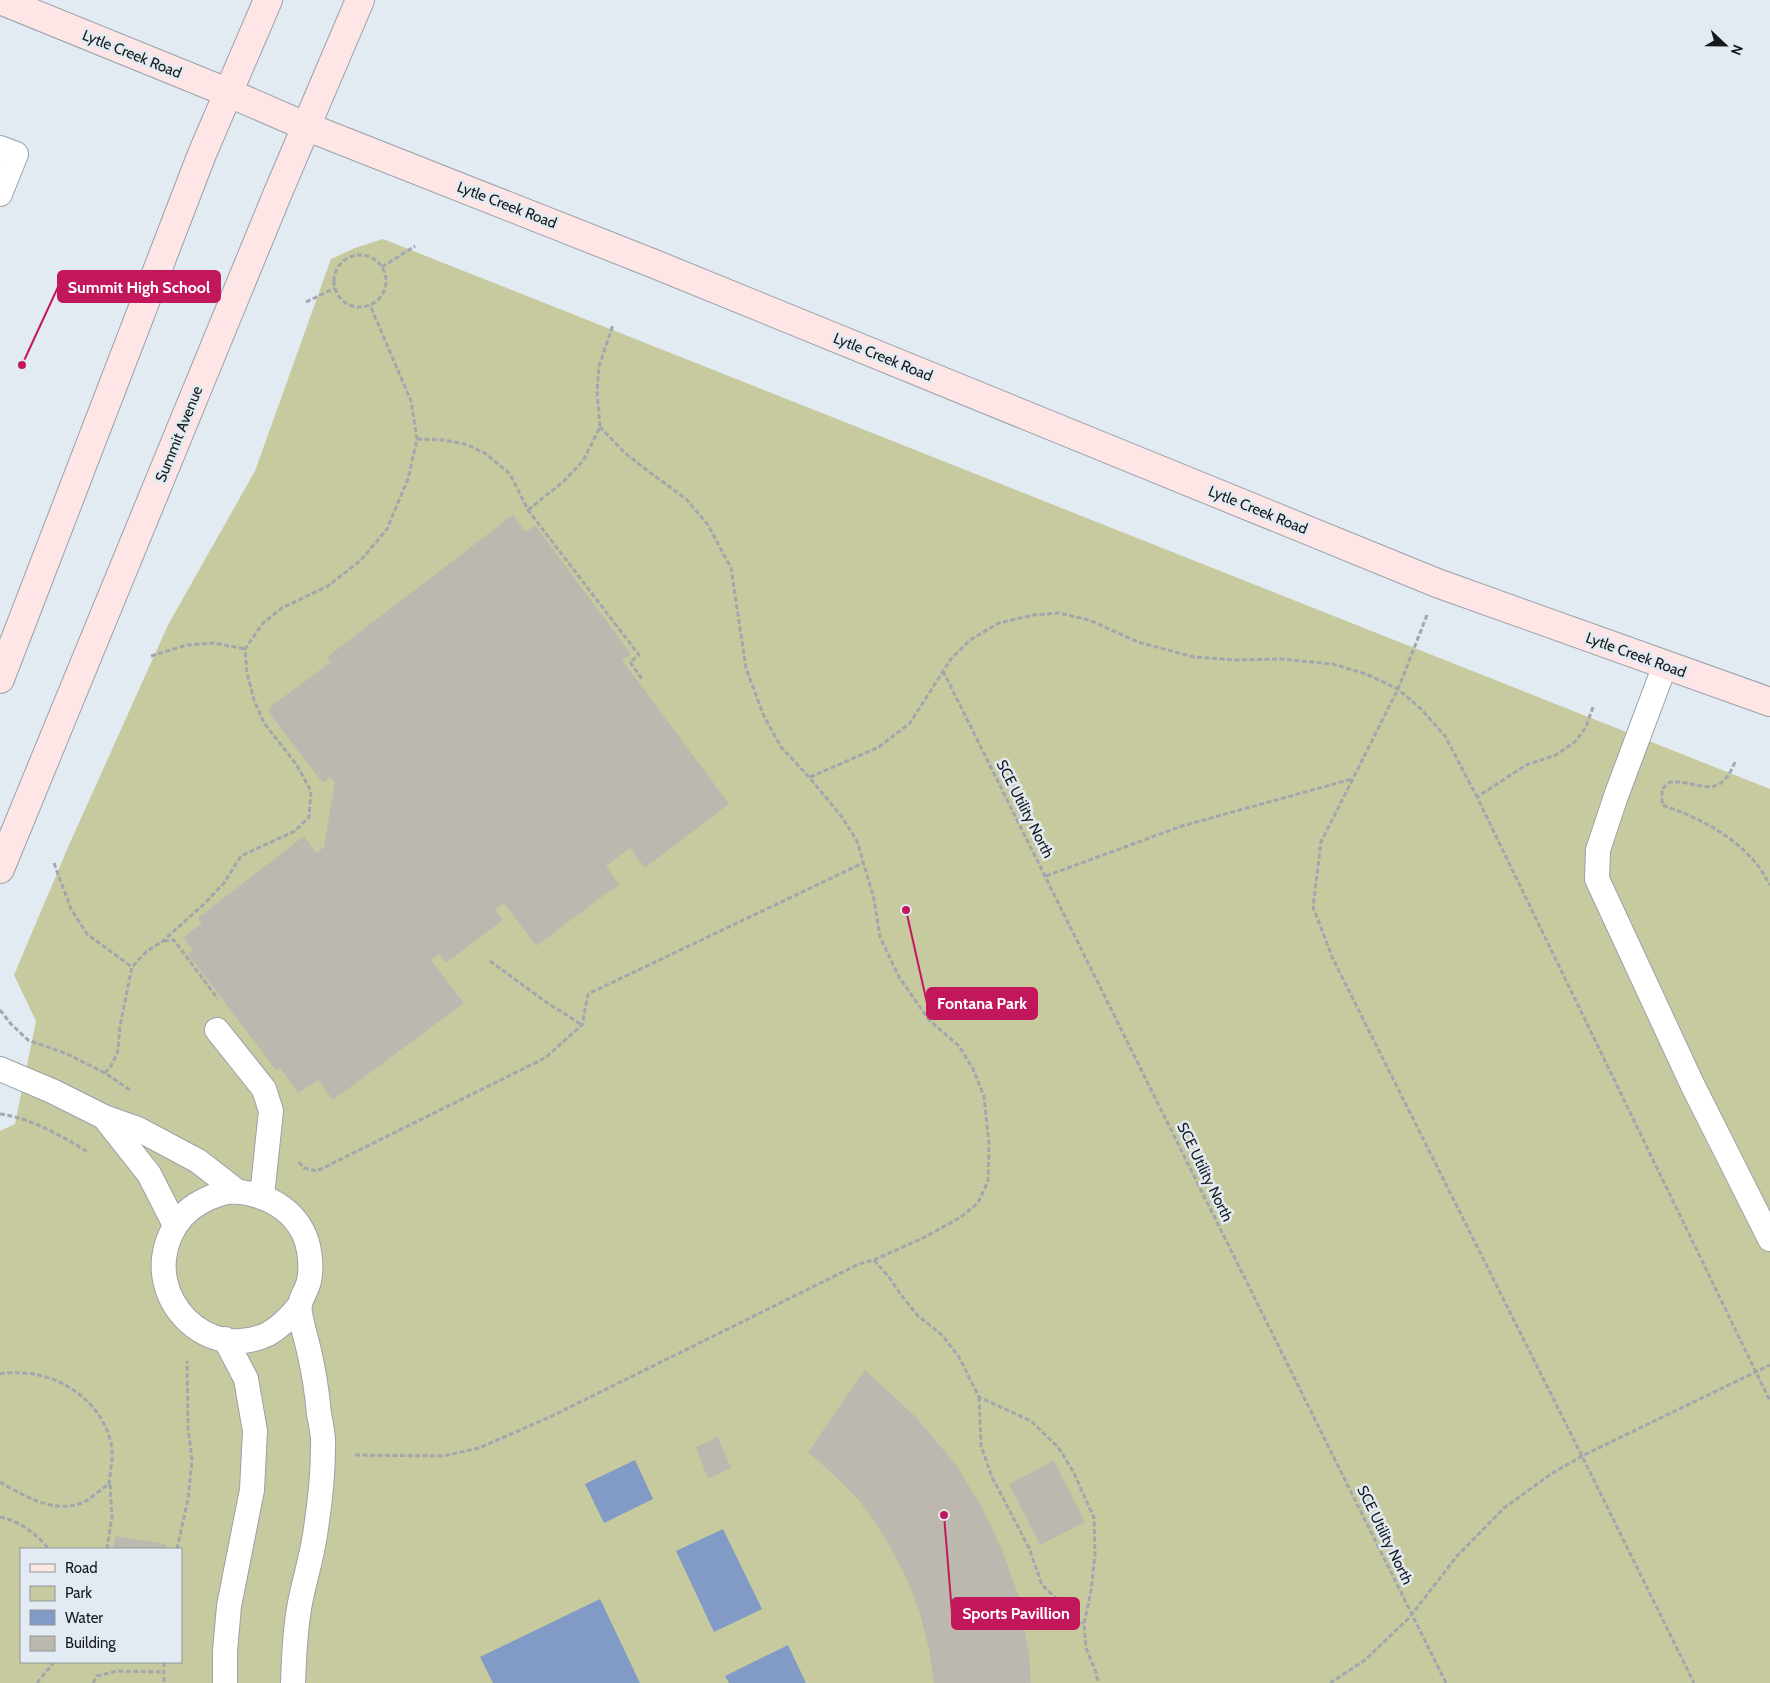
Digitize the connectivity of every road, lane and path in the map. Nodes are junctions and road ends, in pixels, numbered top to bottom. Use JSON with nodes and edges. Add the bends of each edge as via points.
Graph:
{"nodes":[{"id":1,"x":0,"y":0,"type":"edge"},
{"id":2,"x":268,"y":0,"type":"edge"},
{"id":3,"x":360,"y":0,"type":"edge"},
{"id":4,"x":229,"y":93,"type":"junction"},
{"id":5,"x":305,"y":126,"type":"junction"},
{"id":6,"x":0,"y":148,"type":"edge"},
{"id":7,"x":0,"y":194,"type":"edge"},
{"id":8,"x":415,"y":246,"type":"dead end"},
{"id":9,"x":382,"y":267,"type":"junction"},
{"id":10,"x":335,"y":288,"type":"junction"},
{"id":11,"x":306,"y":302,"type":"dead end"},
{"id":12,"x":370,"y":304,"type":"junction"},
{"id":13,"x":612,"y":325,"type":"dead end"},
{"id":14,"x":600,"y":426,"type":"junction"},
{"id":15,"x":417,"y":440,"type":"junction"},
{"id":16,"x":528,"y":510,"type":"junction"},
{"id":17,"x":1437,"y":583,"type":"junction"},
{"id":18,"x":245,"y":649,"type":"junction"},
{"id":19,"x":151,"y":656,"type":"dead end"},
{"id":20,"x":1665,"y":665,"type":"junction"},
{"id":21,"x":943,"y":671,"type":"junction"},
{"id":22,"x":642,"y":679,"type":"dead end"},
{"id":23,"x":0,"y":680,"type":"edge"},
{"id":24,"x":1398,"y":689,"type":"junction"},
{"id":25,"x":1770,"y":702,"type":"edge"},
{"id":26,"x":1593,"y":707,"type":"dead end"},
{"id":27,"x":1734,"y":762,"type":"dead end"},
{"id":28,"x":809,"y":777,"type":"junction"},
{"id":29,"x":1353,"y":778,"type":"junction"},
{"id":30,"x":1477,"y":797,"type":"junction"},
{"id":31,"x":54,"y":863,"type":"dead end"},
{"id":32,"x":863,"y":863,"type":"junction"},
{"id":33,"x":0,"y":869,"type":"edge"},
{"id":34,"x":1046,"y":876,"type":"junction"},
{"id":35,"x":1770,"y":885,"type":"edge"},
{"id":36,"x":490,"y":961,"type":"dead end"},
{"id":37,"x":132,"y":967,"type":"junction"},
{"id":38,"x":582,"y":1025,"type":"junction"},
{"id":39,"x":217,"y":1030,"type":"dead end"},
{"id":40,"x":0,"y":1069,"type":"edge"},
{"id":41,"x":105,"y":1073,"type":"dead end"},
{"id":42,"x":0,"y":1114,"type":"edge"},
{"id":43,"x":104,"y":1118,"type":"junction"},
{"id":44,"x":89,"y":1152,"type":"dead end"},
{"id":45,"x":294,"y":1157,"type":"dead end"},
{"id":46,"x":238,"y":1192,"type":"junction"},
{"id":47,"x":262,"y":1196,"type":"junction"},
{"id":48,"x":175,"y":1225,"type":"junction"},
{"id":49,"x":1770,"y":1238,"type":"edge"},
{"id":50,"x":874,"y":1260,"type":"junction"},
{"id":51,"x":299,"y":1306,"type":"junction"},
{"id":52,"x":225,"y":1339,"type":"junction"},
{"id":53,"x":186,"y":1358,"type":"dead end"},
{"id":54,"x":1770,"y":1365,"type":"edge"},
{"id":55,"x":1756,"y":1372,"type":"junction"},
{"id":56,"x":0,"y":1374,"type":"edge"},
{"id":57,"x":979,"y":1396,"type":"junction"},
{"id":58,"x":1770,"y":1401,"type":"edge"},
{"id":59,"x":352,"y":1455,"type":"dead end"},
{"id":60,"x":1582,"y":1456,"type":"junction"},
{"id":61,"x":0,"y":1482,"type":"edge"},
{"id":62,"x":110,"y":1484,"type":"junction"},
{"id":63,"x":0,"y":1518,"type":"edge"},
{"id":64,"x":48,"y":1548,"type":"edge"},
{"id":65,"x":107,"y":1548,"type":"edge"},
{"id":66,"x":177,"y":1548,"type":"edge"},
{"id":67,"x":1412,"y":1615,"type":"junction"},
{"id":68,"x":1084,"y":1624,"type":"junction"},
{"id":69,"x":53,"y":1663,"type":"edge"},
{"id":70,"x":164,"y":1663,"type":"edge"},
{"id":71,"x":163,"y":1672,"type":"junction"},
{"id":72,"x":37,"y":1683,"type":"edge"},
{"id":73,"x":93,"y":1683,"type":"edge"},
{"id":74,"x":164,"y":1683,"type":"edge"},
{"id":75,"x":226,"y":1683,"type":"edge"},
{"id":76,"x":293,"y":1683,"type":"edge"},
{"id":77,"x":1098,"y":1683,"type":"edge"},
{"id":78,"x":1330,"y":1683,"type":"edge"},
{"id":79,"x":1446,"y":1683,"type":"edge"},
{"id":80,"x":1694,"y":1683,"type":"edge"}],
"edges":[{"from":1,"to":4,"type":"street","name":"Lytle Creek Road"},
{"from":2,"to":4,"type":"street"},
{"from":3,"to":5,"type":"street","name":"Summit Avenue"},
{"from":4,"to":5,"type":"street","name":"Lytle Creek Road"},
{"from":4,"to":23,"type":"street","via":[[202,154]]},
{"from":5,"to":17,"type":"street","name":"Lytle Creek Road","via":[[652,263]]},
{"from":5,"to":33,"type":"street","name":"Summit Avenue"},
{"from":6,"to":7,"type":"lane","via":[[16,154]]},
{"from":8,"to":9,"type":"path"},
{"from":9,"to":10,"type":"path","via":[[366,255],[349,257],[336,270]]},
{"from":9,"to":12,"type":"path","via":[[386,287]]},
{"from":10,"to":11,"type":"path"},
{"from":10,"to":12,"type":"path","via":[[345,302],[362,307]]},
{"from":12,"to":15,"type":"path","via":[[411,401]]},
{"from":13,"to":14,"type":"path","via":[[599,366]]},
{"from":14,"to":16,"type":"path","via":[[583,460],[564,482]]},
{"from":14,"to":28,"type":"path","via":[[625,453],[686,499],[708,525],[731,568],[746,668],[763,714],[781,747]]},
{"from":15,"to":16,"type":"path","via":[[465,444],[485,453],[510,474]]},
{"from":15,"to":18,"type":"path","via":[[408,479],[387,529],[361,560],[328,586],[282,608],[264,623]]},
{"from":16,"to":22,"type":"path","via":[[639,655],[630,662]]},
{"from":17,"to":20,"type":"street","name":"Lytle Creek Road"},
{"from":17,"to":24,"type":"path"},
{"from":18,"to":19,"type":"path","via":[[214,643],[187,645]]},
{"from":18,"to":37,"type":"path","via":[[247,673],[264,723],[296,764],[311,791],[309,817],[295,831],[241,856],[224,883],[204,904],[163,942],[146,950]]},
{"from":20,"to":25,"type":"street","name":"Lytle Creek Road"},
{"from":20,"to":49,"type":"lane","via":[[1598,850],[1597,879],[1692,1084]]},
{"from":21,"to":24,"type":"path","via":[[970,640],[999,623],[1059,613],[1089,620],[1138,642],[1194,657],[1333,664],[1366,674]]},
{"from":21,"to":28,"type":"path","via":[[910,723],[879,747]]},
{"from":21,"to":34,"type":"path","name":"SCE Utility North"},
{"from":24,"to":29,"type":"path"},
{"from":24,"to":30,"type":"path","via":[[1445,736]]},
{"from":26,"to":30,"type":"path","via":[[1586,727],[1576,741],[1556,755],[1526,765]]},
{"from":27,"to":35,"type":"path","via":[[1730,773],[1713,786],[1670,782],[1662,789],[1662,805],[1693,816],[1726,835],[1755,862]]},
{"from":28,"to":32,"type":"path","via":[[842,817],[857,841]]},
{"from":29,"to":34,"type":"path","via":[[1182,826]]},
{"from":29,"to":60,"type":"path","via":[[1321,842],[1313,907],[1333,960]]},
{"from":30,"to":55,"type":"path"},
{"from":31,"to":37,"type":"path","via":[[71,909],[88,934]]},
{"from":32,"to":38,"type":"path","via":[[588,994]]},
{"from":32,"to":50,"type":"path","via":[[874,899],[880,936],[899,977],[929,1020],[959,1046],[972,1069],[984,1096],[989,1144],[988,1181],[978,1203],[961,1217]]},
{"from":34,"to":67,"type":"path","name":"SCE Utility North"},
{"from":36,"to":38,"type":"path"},
{"from":37,"to":41,"type":"path","via":[[118,1051]]},
{"from":38,"to":45,"type":"path","via":[[545,1058],[330,1166],[317,1171],[304,1168]]},
{"from":39,"to":47,"type":"lane","via":[[264,1089],[271,1111]]},
{"from":40,"to":43,"type":"lane"},
{"from":42,"to":44,"type":"path","via":[[16,1116]]},
{"from":43,"to":46,"type":"lane","via":[[138,1130],[198,1161]]},
{"from":43,"to":48,"type":"lane","via":[[149,1174]]},
{"from":46,"to":47,"type":"lane"},
{"from":46,"to":48,"type":"lane","via":[[214,1195],[192,1207]]},
{"from":47,"to":51,"type":"lane","via":[[287,1211],[303,1232],[310,1256],[309,1282]]},
{"from":48,"to":52,"type":"lane","via":[[166,1247],[163,1272],[169,1296],[182,1316],[202,1332]]},
{"from":50,"to":57,"type":"path","via":[[918,1316],[942,1335],[959,1357]]},
{"from":50,"to":59,"type":"path","via":[[859,1264],[552,1416],[478,1448],[443,1456]]},
{"from":51,"to":52,"type":"lane","via":[[285,1322],[267,1334],[246,1340]]},
{"from":51,"to":76,"type":"lane","via":[[314,1369],[323,1446],[316,1529],[294,1646]]},
{"from":52,"to":75,"type":"lane","via":[[246,1379],[255,1431],[252,1490],[229,1606]]},
{"from":53,"to":66,"type":"path","via":[[192,1460],[188,1499]]},
{"from":54,"to":55,"type":"path"},
{"from":55,"to":58,"type":"path"},
{"from":55,"to":60,"type":"path"},
{"from":56,"to":62,"type":"path","via":[[30,1373],[55,1379],[90,1404],[102,1420],[112,1449]]},
{"from":57,"to":68,"type":"path","via":[[981,1446],[992,1477],[1029,1548],[1042,1585]]},
{"from":57,"to":68,"type":"path","via":[[1031,1422],[1058,1447],[1073,1471],[1094,1518],[1096,1555]]},
{"from":60,"to":67,"type":"path","via":[[1504,1508],[1457,1556]]},
{"from":60,"to":80,"type":"path"},
{"from":61,"to":62,"type":"path","via":[[29,1499],[61,1507],[83,1502]]},
{"from":62,"to":65,"type":"path","via":[[112,1516]]},
{"from":63,"to":64,"type":"path","via":[[20,1524]]},
{"from":67,"to":78,"type":"path","via":[[1365,1660]]},
{"from":67,"to":79,"type":"path","name":"SCE Utility North"},
{"from":68,"to":77,"type":"path","via":[[1086,1648]]},
{"from":69,"to":72,"type":"path"},
{"from":70,"to":71,"type":"path"},
{"from":71,"to":73,"type":"path","via":[[116,1671],[97,1676]]},
{"from":71,"to":74,"type":"path"}]}
